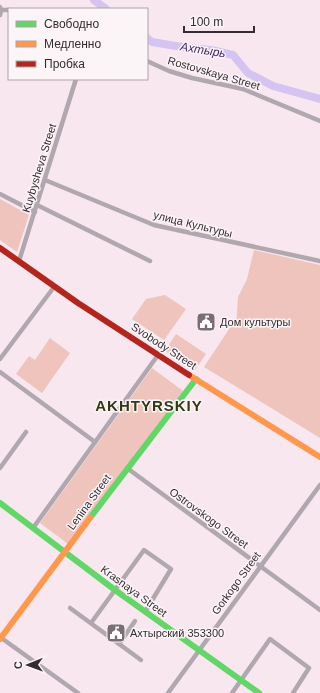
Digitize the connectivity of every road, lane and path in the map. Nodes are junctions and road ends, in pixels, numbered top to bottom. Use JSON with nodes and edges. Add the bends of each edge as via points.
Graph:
{"nodes":[{"id":1,"x":1,"y":8,"type":"edge"},
{"id":2,"x":0,"y":15,"type":"edge"},
{"id":3,"x":148,"y":61,"type":"edge"},
{"id":4,"x":76,"y":80,"type":"edge"},
{"id":5,"x":320,"y":121,"type":"edge"},
{"id":6,"x":45,"y":180,"type":"junction"},
{"id":7,"x":0,"y":194,"type":"edge"},
{"id":8,"x":37,"y":205,"type":"junction"},
{"id":9,"x":35,"y":212,"type":"junction"},
{"id":10,"x":0,"y":248,"type":"edge"},
{"id":11,"x":19,"y":261,"type":"junction"},
{"id":12,"x":150,"y":261,"type":"dead end"},
{"id":13,"x":320,"y":261,"type":"edge"},
{"id":14,"x":54,"y":286,"type":"junction"},
{"id":15,"x":158,"y":355,"type":"junction"},
{"id":16,"x":0,"y":359,"type":"edge"},
{"id":17,"x":0,"y":372,"type":"edge"},
{"id":18,"x":196,"y":379,"type":"junction"},
{"id":19,"x":26,"y":432,"type":"dead end"},
{"id":20,"x":95,"y":442,"type":"junction"},
{"id":21,"x":320,"y":457,"type":"edge"},
{"id":22,"x":0,"y":468,"type":"edge"},
{"id":23,"x":127,"y":468,"type":"junction"},
{"id":24,"x":320,"y":485,"type":"edge"},
{"id":25,"x":0,"y":503,"type":"edge"},
{"id":26,"x":34,"y":528,"type":"junction"},
{"id":27,"x":65,"y":553,"type":"junction"},
{"id":28,"x":260,"y":566,"type":"junction"},
{"id":29,"x":115,"y":590,"type":"junction"},
{"id":30,"x":70,"y":608,"type":"dead end"},
{"id":31,"x":320,"y":610,"type":"edge"},
{"id":32,"x":145,"y":612,"type":"junction"},
{"id":33,"x":135,"y":621,"type":"dead end"},
{"id":34,"x":91,"y":623,"type":"junction"},
{"id":35,"x":0,"y":637,"type":"edge"},
{"id":36,"x":119,"y":644,"type":"junction"},
{"id":37,"x":199,"y":650,"type":"junction"},
{"id":38,"x":141,"y":660,"type":"dead end"},
{"id":39,"x":242,"y":680,"type":"junction"},
{"id":40,"x":78,"y":693,"type":"edge"},
{"id":41,"x":168,"y":693,"type":"edge"},
{"id":42,"x":232,"y":693,"type":"edge"},
{"id":43,"x":259,"y":693,"type":"edge"},
{"id":44,"x":293,"y":693,"type":"edge"}],
"edges":[{"from":1,"to":2,"type":"street"},
{"from":3,"to":5,"type":"street","name":"Rostovskaya Street","via":[[192,78],[243,89]]},
{"from":4,"to":6,"type":"street","name":"Kuybysheva Street"},
{"from":6,"to":8,"type":"street","name":"Kuybysheva Street"},
{"from":6,"to":13,"type":"street","name":"улица Культуры","via":[[154,225]]},
{"from":7,"to":9,"type":"street"},
{"from":8,"to":9,"type":"street","name":"Kuybysheva Street"},
{"from":8,"to":12,"type":"street"},
{"from":9,"to":11,"type":"street","name":"Kuybysheva Street"},
{"from":10,"to":11,"type":"street","name":"Svobody Street"},
{"from":11,"to":14,"type":"street","name":"Svobody Street"},
{"from":14,"to":15,"type":"street","name":"Svobody Street"},
{"from":14,"to":16,"type":"street"},
{"from":15,"to":18,"type":"street","name":"Svobody Street"},
{"from":15,"to":20,"type":"street"},
{"from":17,"to":20,"type":"street"},
{"from":18,"to":21,"type":"street","name":"Svobody Street"},
{"from":18,"to":23,"type":"street","name":"Lenina Street"},
{"from":19,"to":22,"type":"street"},
{"from":20,"to":26,"type":"street"},
{"from":23,"to":27,"type":"street","name":"Lenina Street"},
{"from":23,"to":28,"type":"street","name":"Ostrovskogo Street"},
{"from":24,"to":28,"type":"street","name":"Gorkogo Street"},
{"from":25,"to":26,"type":"street","name":"Krasnaya Street"},
{"from":26,"to":27,"type":"street","name":"Krasnaya Street"},
{"from":27,"to":29,"type":"street","name":"Krasnaya Street"},
{"from":27,"to":35,"type":"street","name":"Lenina Street"},
{"from":28,"to":31,"type":"street","name":"Ostrovskogo Street"},
{"from":28,"to":37,"type":"street","name":"Gorkogo Street"},
{"from":29,"to":32,"type":"street","name":"Krasnaya Street"},
{"from":29,"to":32,"type":"street","via":[[144,550],[166,566],[171,570]]},
{"from":29,"to":34,"type":"street"},
{"from":30,"to":34,"type":"street"},
{"from":32,"to":37,"type":"street","name":"Krasnaya Street"},
{"from":33,"to":36,"type":"street"},
{"from":34,"to":36,"type":"street"},
{"from":35,"to":40,"type":"street"},
{"from":36,"to":38,"type":"street"},
{"from":37,"to":39,"type":"street","name":"Krasnaya Street"},
{"from":37,"to":41,"type":"street","name":"Gorkogo Street"},
{"from":39,"to":42,"type":"street"},
{"from":39,"to":43,"type":"street","name":"Krasnaya Street"},
{"from":39,"to":44,"type":"street","via":[[270,639],[309,668]]}]}
